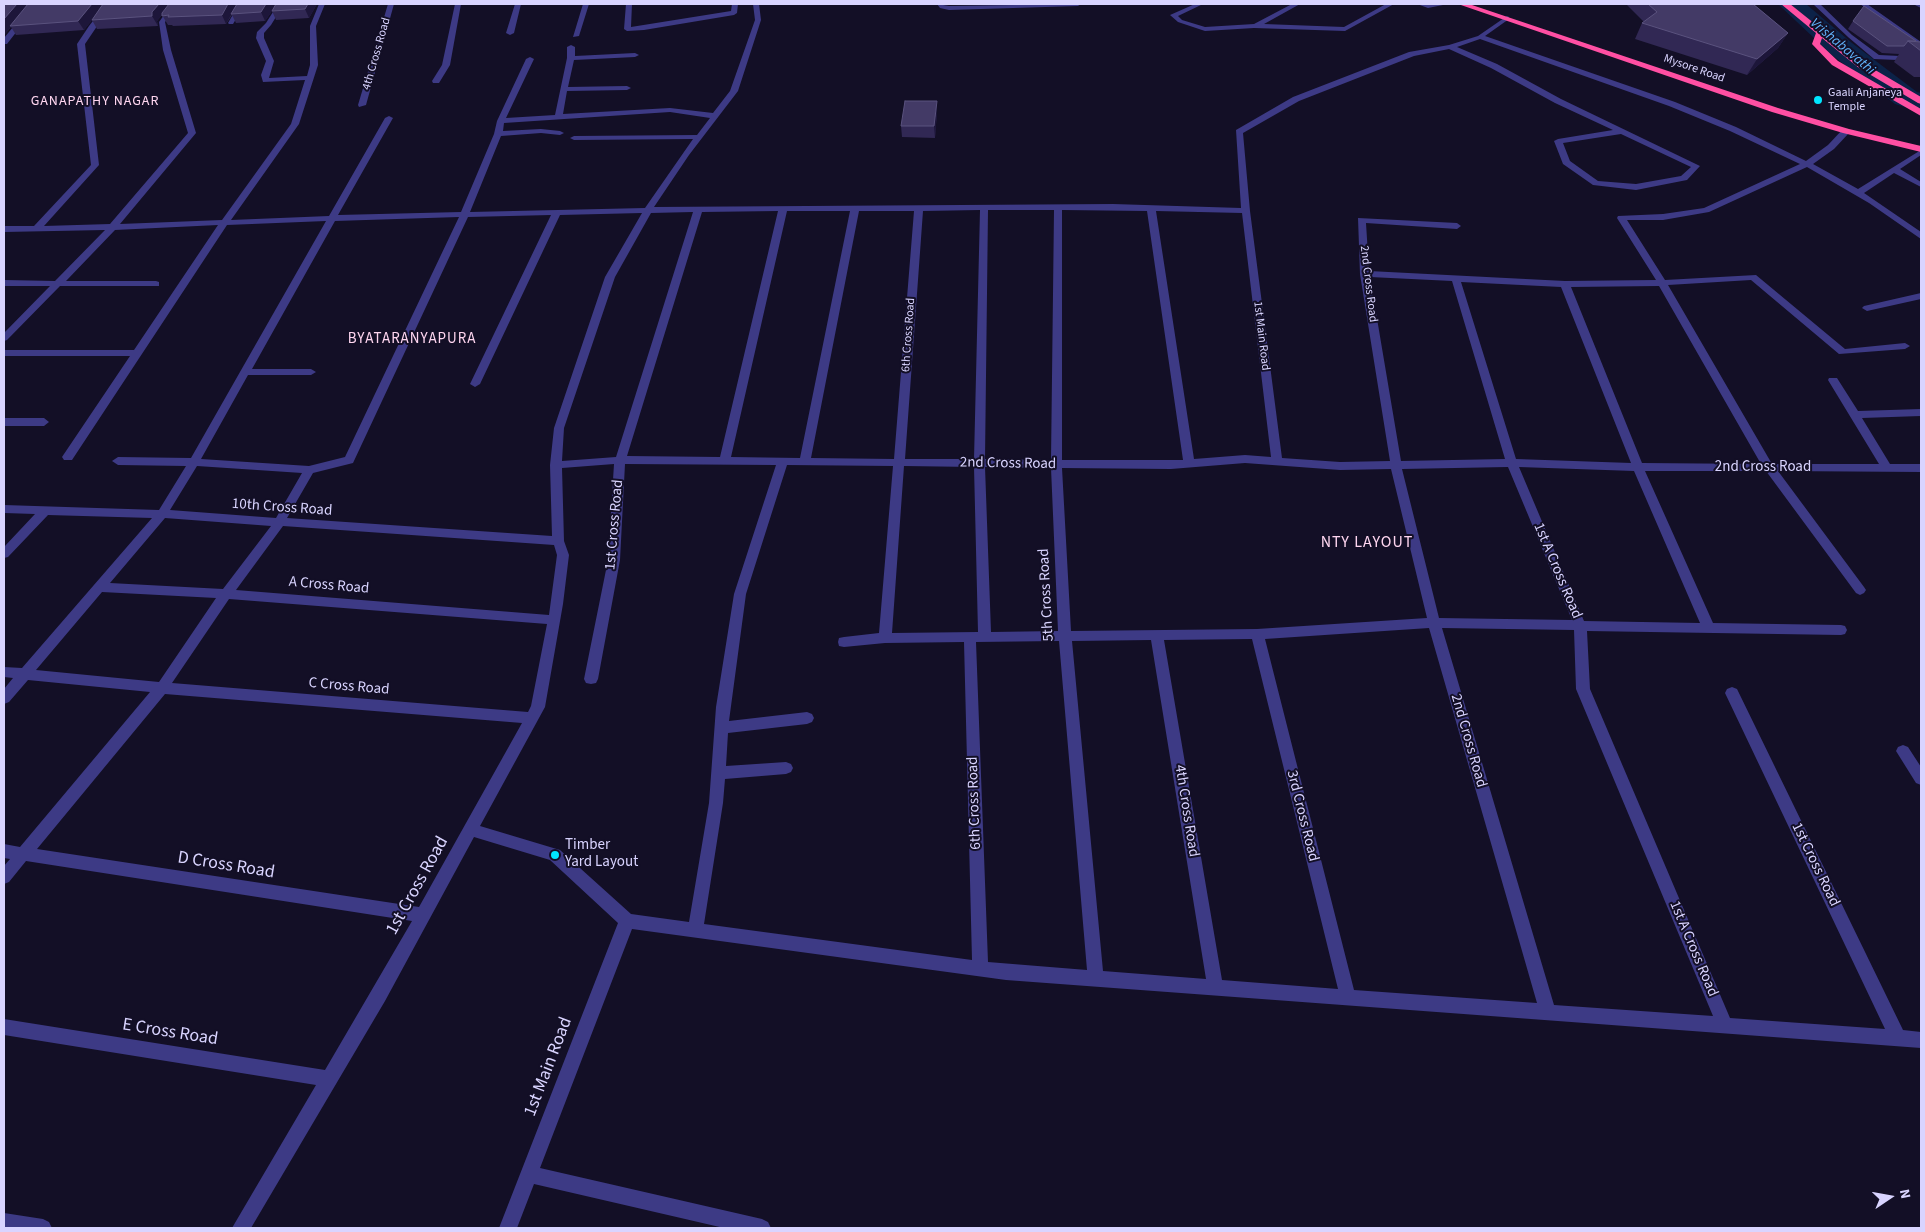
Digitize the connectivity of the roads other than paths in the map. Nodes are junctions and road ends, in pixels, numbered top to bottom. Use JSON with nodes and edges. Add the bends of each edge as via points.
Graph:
{"nodes":[{"id":1,"x":35,"y":4,"type":"edge"},
{"id":2,"x":110,"y":4,"type":"edge"},
{"id":3,"x":175,"y":4,"type":"edge"},
{"id":4,"x":242,"y":4,"type":"edge"},
{"id":5,"x":280,"y":4,"type":"edge"},
{"id":6,"x":322,"y":4,"type":"edge"},
{"id":7,"x":391,"y":4,"type":"edge"},
{"id":8,"x":458,"y":4,"type":"edge"},
{"id":9,"x":518,"y":4,"type":"edge"},
{"id":10,"x":586,"y":4,"type":"edge"},
{"id":11,"x":629,"y":4,"type":"edge"},
{"id":12,"x":735,"y":4,"type":"edge"},
{"id":13,"x":756,"y":4,"type":"edge"},
{"id":14,"x":940,"y":4,"type":"edge"},
{"id":15,"x":1078,"y":4,"type":"edge"},
{"id":16,"x":1200,"y":4,"type":"edge"},
{"id":17,"x":1297,"y":4,"type":"edge"},
{"id":18,"x":1391,"y":4,"type":"edge"},
{"id":19,"x":1420,"y":4,"type":"edge"},
{"id":20,"x":1445,"y":4,"type":"edge"},
{"id":21,"x":1462,"y":4,"type":"edge"},
{"id":22,"x":1785,"y":4,"type":"edge"},
{"id":23,"x":1816,"y":4,"type":"edge"},
{"id":24,"x":1863,"y":4,"type":"edge"},
{"id":25,"x":1917,"y":4,"type":"edge"},
{"id":26,"x":1921,"y":5,"type":"edge"},
{"id":27,"x":1507,"y":18,"type":"junction"},
{"id":28,"x":231,"y":23,"type":"edge"},
{"id":29,"x":1254,"y":26,"type":"junction"},
{"id":30,"x":510,"y":32,"type":"dead end"},
{"id":31,"x":1820,"y":33,"type":"junction"},
{"id":32,"x":575,"y":36,"type":"dead end"},
{"id":33,"x":1480,"y":37,"type":"junction"},
{"id":34,"x":4,"y":42,"type":"edge"},
{"id":35,"x":1921,"y":45,"type":"edge"},
{"id":36,"x":571,"y":47,"type":"dead end"},
{"id":37,"x":1450,"y":47,"type":"junction"},
{"id":38,"x":634,"y":55,"type":"dead end"},
{"id":39,"x":571,"y":58,"type":"junction"},
{"id":40,"x":530,"y":59,"type":"dead end"},
{"id":41,"x":1921,"y":59,"type":"edge"},
{"id":42,"x":310,"y":78,"type":"junction"},
{"id":43,"x":436,"y":81,"type":"dead end"},
{"id":44,"x":627,"y":88,"type":"dead end"},
{"id":45,"x":564,"y":89,"type":"junction"},
{"id":46,"x":1921,"y":101,"type":"edge"},
{"id":47,"x":362,"y":105,"type":"dead end"},
{"id":48,"x":1921,"y":113,"type":"edge"},
{"id":49,"x":715,"y":116,"type":"junction"},
{"id":50,"x":558,"y":117,"type":"junction"},
{"id":51,"x":389,"y":118,"type":"dead end"},
{"id":52,"x":501,"y":122,"type":"junction"},
{"id":53,"x":1622,"y":131,"type":"junction"},
{"id":54,"x":1846,"y":131,"type":"junction"},
{"id":55,"x":560,"y":133,"type":"dead end"},
{"id":56,"x":498,"y":134,"type":"junction"},
{"id":57,"x":699,"y":137,"type":"junction"},
{"id":58,"x":574,"y":138,"type":"dead end"},
{"id":59,"x":1921,"y":151,"type":"edge"},
{"id":60,"x":1807,"y":164,"type":"junction"},
{"id":61,"x":1895,"y":170,"type":"junction"},
{"id":62,"x":1921,"y":185,"type":"edge"},
{"id":63,"x":1858,"y":193,"type":"junction"},
{"id":64,"x":783,"y":208,"type":"junction"},
{"id":65,"x":855,"y":208,"type":"junction"},
{"id":66,"x":919,"y":208,"type":"junction"},
{"id":67,"x":984,"y":208,"type":"junction"},
{"id":68,"x":1058,"y":208,"type":"junction"},
{"id":69,"x":1152,"y":208,"type":"junction"},
{"id":70,"x":698,"y":209,"type":"junction"},
{"id":71,"x":648,"y":210,"type":"junction"},
{"id":72,"x":1246,"y":211,"type":"junction"},
{"id":73,"x":557,"y":212,"type":"junction"},
{"id":74,"x":464,"y":215,"type":"junction"},
{"id":75,"x":331,"y":219,"type":"junction"},
{"id":76,"x":224,"y":223,"type":"junction"},
{"id":77,"x":1457,"y":226,"type":"dead end"},
{"id":78,"x":4,"y":228,"type":"edge"},
{"id":79,"x":37,"y":228,"type":"junction"},
{"id":80,"x":113,"y":228,"type":"junction"},
{"id":81,"x":1921,"y":236,"type":"edge"},
{"id":82,"x":1365,"y":274,"type":"junction"},
{"id":83,"x":1456,"y":280,"type":"junction"},
{"id":84,"x":1662,"y":282,"type":"junction"},
{"id":85,"x":4,"y":283,"type":"edge"},
{"id":86,"x":57,"y":284,"type":"junction"},
{"id":87,"x":156,"y":284,"type":"dead end"},
{"id":88,"x":1565,"y":284,"type":"junction"},
{"id":89,"x":1921,"y":296,"type":"edge"},
{"id":90,"x":1868,"y":308,"type":"dead end"},
{"id":91,"x":4,"y":338,"type":"edge"},
{"id":92,"x":1905,"y":346,"type":"dead end"},
{"id":93,"x":4,"y":353,"type":"edge"},
{"id":94,"x":136,"y":353,"type":"junction"},
{"id":95,"x":244,"y":372,"type":"junction"},
{"id":96,"x":311,"y":372,"type":"dead end"},
{"id":97,"x":1833,"y":380,"type":"dead end"},
{"id":98,"x":475,"y":384,"type":"dead end"},
{"id":99,"x":1921,"y":412,"type":"edge"},
{"id":100,"x":1854,"y":414,"type":"junction"},
{"id":101,"x":4,"y":422,"type":"edge"},
{"id":102,"x":44,"y":422,"type":"dead end"},
{"id":103,"x":68,"y":457,"type":"dead end"},
{"id":104,"x":620,"y":460,"type":"junction"},
{"id":105,"x":118,"y":461,"type":"dead end"},
{"id":106,"x":725,"y":461,"type":"junction"},
{"id":107,"x":782,"y":461,"type":"junction"},
{"id":108,"x":1277,"y":461,"type":"junction"},
{"id":109,"x":194,"y":462,"type":"junction"},
{"id":110,"x":805,"y":462,"type":"junction"},
{"id":111,"x":900,"y":462,"type":"junction"},
{"id":112,"x":979,"y":463,"type":"junction"},
{"id":113,"x":1512,"y":463,"type":"junction"},
{"id":114,"x":1056,"y":464,"type":"junction"},
{"id":115,"x":1189,"y":464,"type":"junction"},
{"id":116,"x":556,"y":465,"type":"junction"},
{"id":117,"x":1396,"y":467,"type":"junction"},
{"id":118,"x":1638,"y":467,"type":"junction"},
{"id":119,"x":1770,"y":468,"type":"junction"},
{"id":120,"x":1887,"y":468,"type":"junction"},
{"id":121,"x":1921,"y":468,"type":"edge"},
{"id":122,"x":310,"y":470,"type":"junction"},
{"id":123,"x":4,"y":509,"type":"edge"},
{"id":124,"x":44,"y":511,"type":"junction"},
{"id":125,"x":162,"y":514,"type":"junction"},
{"id":126,"x":279,"y":523,"type":"junction"},
{"id":127,"x":558,"y":541,"type":"junction"},
{"id":128,"x":4,"y":554,"type":"edge"},
{"id":129,"x":100,"y":587,"type":"junction"},
{"id":130,"x":1860,"y":590,"type":"dead end"},
{"id":131,"x":226,"y":594,"type":"junction"},
{"id":132,"x":554,"y":620,"type":"junction"},
{"id":133,"x":1434,"y":623,"type":"junction"},
{"id":134,"x":1580,"y":625,"type":"junction"},
{"id":135,"x":1709,"y":628,"type":"junction"},
{"id":136,"x":1841,"y":630,"type":"dead end"},
{"id":137,"x":1257,"y":634,"type":"junction"},
{"id":138,"x":1157,"y":635,"type":"junction"},
{"id":139,"x":1065,"y":637,"type":"junction"},
{"id":140,"x":885,"y":638,"type":"junction"},
{"id":141,"x":970,"y":638,"type":"junction"},
{"id":142,"x":985,"y":638,"type":"junction"},
{"id":143,"x":844,"y":642,"type":"dead end"},
{"id":144,"x":4,"y":672,"type":"edge"},
{"id":145,"x":23,"y":674,"type":"junction"},
{"id":146,"x":591,"y":679,"type":"dead end"},
{"id":147,"x":162,"y":688,"type":"junction"},
{"id":148,"x":1732,"y":693,"type":"dead end"},
{"id":149,"x":4,"y":698,"type":"edge"},
{"id":150,"x":533,"y":718,"type":"junction"},
{"id":151,"x":808,"y":718,"type":"dead end"},
{"id":152,"x":721,"y":728,"type":"junction"},
{"id":153,"x":1903,"y":750,"type":"dead end"},
{"id":154,"x":786,"y":768,"type":"dead end"},
{"id":155,"x":718,"y":774,"type":"junction"},
{"id":156,"x":1921,"y":779,"type":"edge"},
{"id":157,"x":471,"y":830,"type":"junction"},
{"id":158,"x":4,"y":851,"type":"edge"},
{"id":159,"x":23,"y":854,"type":"junction"},
{"id":160,"x":4,"y":877,"type":"edge"},
{"id":161,"x":423,"y":915,"type":"junction"},
{"id":162,"x":627,"y":921,"type":"junction"},
{"id":163,"x":695,"y":930,"type":"junction"},
{"id":164,"x":980,"y":969,"type":"junction"},
{"id":165,"x":1096,"y":978,"type":"junction"},
{"id":166,"x":1216,"y":988,"type":"junction"},
{"id":167,"x":1348,"y":997,"type":"junction"},
{"id":168,"x":1548,"y":1012,"type":"junction"},
{"id":169,"x":1725,"y":1025,"type":"junction"},
{"id":170,"x":4,"y":1027,"type":"edge"},
{"id":171,"x":1898,"y":1038,"type":"junction"},
{"id":172,"x":1921,"y":1040,"type":"edge"},
{"id":173,"x":329,"y":1079,"type":"junction"},
{"id":174,"x":529,"y":1174,"type":"junction"},
{"id":175,"x":4,"y":1222,"type":"edge"},
{"id":176,"x":43,"y":1228,"type":"edge"},
{"id":177,"x":241,"y":1228,"type":"edge"},
{"id":178,"x":508,"y":1228,"type":"edge"},
{"id":179,"x":762,"y":1228,"type":"edge"}],
"edges":[{"from":1,"to":34,"type":"street"},
{"from":2,"to":79,"type":"street","via":[[81,44],[96,166]]},
{"from":3,"to":80,"type":"street","via":[[162,22],[192,133]]},
{"from":4,"to":28,"type":"street"},
{"from":5,"to":42,"type":"street","via":[[261,32],[260,38],[270,60],[266,80]]},
{"from":6,"to":42,"type":"street","via":[[313,26],[314,65]]},
{"from":7,"to":47,"type":"street","name":"4th Cross Road"},
{"from":8,"to":43,"type":"street","via":[[446,65]]},
{"from":9,"to":30,"type":"street"},
{"from":10,"to":32,"type":"street"},
{"from":11,"to":12,"type":"street","via":[[627,29],[734,13]]},
{"from":13,"to":49,"type":"street","name":"1st Cross Road","via":[[758,20],[734,91]]},
{"from":14,"to":15,"type":"street","via":[[949,8]]},
{"from":16,"to":29,"type":"street","via":[[1173,15],[1180,21],[1205,29]]},
{"from":17,"to":29,"type":"street"},
{"from":18,"to":29,"type":"street","via":[[1345,29]]},
{"from":19,"to":20,"type":"street"},
{"from":21,"to":27,"type":"highway","name":"Mysore Road"},
{"from":22,"to":31,"type":"highway"},
{"from":23,"to":41,"type":"street","via":[[1877,57]]},
{"from":24,"to":35,"type":"street"},
{"from":25,"to":26,"type":"street"},
{"from":27,"to":33,"type":"street"},
{"from":27,"to":54,"type":"highway","name":"Mysore Road","via":[[1775,110]]},
{"from":31,"to":46,"type":"highway","via":[[1862,66]]},
{"from":31,"to":48,"type":"highway","via":[[1816,44],[1835,63]]},
{"from":33,"to":37,"type":"street"},
{"from":33,"to":60,"type":"street","via":[[1672,104]]},
{"from":36,"to":39,"type":"street"},
{"from":37,"to":53,"type":"street"},
{"from":37,"to":72,"type":"street","name":"1st Main Road","via":[[1412,54],[1296,99],[1239,132]]},
{"from":38,"to":39,"type":"street"},
{"from":39,"to":45,"type":"street"},
{"from":40,"to":52,"type":"street"},
{"from":42,"to":76,"type":"street","via":[[295,124]]},
{"from":44,"to":45,"type":"street"},
{"from":45,"to":50,"type":"street"},
{"from":49,"to":50,"type":"street","via":[[670,110]]},
{"from":49,"to":57,"type":"street","name":"1st Cross Road"},
{"from":50,"to":52,"type":"street"},
{"from":51,"to":75,"type":"street"},
{"from":52,"to":56,"type":"street"},
{"from":53,"to":53,"type":"street","via":[[1638,139],[1696,166],[1684,178],[1636,188],[1596,183],[1566,162],[1558,140]]},
{"from":54,"to":59,"type":"highway","name":"Mysore Road"},
{"from":54,"to":60,"type":"street","via":[[1831,147]]},
{"from":55,"to":56,"type":"street"},
{"from":56,"to":74,"type":"street"},
{"from":57,"to":58,"type":"street"},
{"from":57,"to":71,"type":"street","name":"1st Cross Road"},
{"from":59,"to":61,"type":"street"},
{"from":60,"to":63,"type":"street"},
{"from":60,"to":84,"type":"street","via":[[1706,210],[1663,218],[1621,218]]},
{"from":61,"to":62,"type":"street"},
{"from":61,"to":63,"type":"street"},
{"from":63,"to":81,"type":"street"},
{"from":64,"to":65,"type":"street"},
{"from":64,"to":70,"type":"street"},
{"from":64,"to":106,"type":"street"},
{"from":65,"to":66,"type":"street"},
{"from":65,"to":110,"type":"street"},
{"from":66,"to":67,"type":"street"},
{"from":66,"to":111,"type":"street","name":"6th Cross Road"},
{"from":67,"to":68,"type":"street"},
{"from":67,"to":112,"type":"street"},
{"from":68,"to":69,"type":"street"},
{"from":68,"to":114,"type":"street","name":"5th Cross Road"},
{"from":69,"to":72,"type":"street"},
{"from":69,"to":115,"type":"street"},
{"from":70,"to":71,"type":"street"},
{"from":70,"to":104,"type":"street","name":"1st Cross Road"},
{"from":71,"to":73,"type":"street"},
{"from":71,"to":116,"type":"street","name":"1st Cross Road","via":[[610,277],[559,428]]},
{"from":72,"to":108,"type":"street","name":"1st Main Road"},
{"from":73,"to":74,"type":"street"},
{"from":73,"to":98,"type":"street"},
{"from":74,"to":75,"type":"street"},
{"from":74,"to":122,"type":"street","via":[[349,460]]},
{"from":75,"to":76,"type":"street"},
{"from":75,"to":95,"type":"street"},
{"from":76,"to":80,"type":"street"},
{"from":76,"to":94,"type":"street"},
{"from":77,"to":82,"type":"street","name":"2nd Cross Road","via":[[1360,220]]},
{"from":78,"to":79,"type":"street"},
{"from":79,"to":80,"type":"street"},
{"from":80,"to":86,"type":"street"},
{"from":82,"to":83,"type":"street"},
{"from":82,"to":117,"type":"street","name":"2nd Cross Road"},
{"from":83,"to":88,"type":"street"},
{"from":83,"to":113,"type":"street","name":"1st A Cross Road"},
{"from":84,"to":88,"type":"street"},
{"from":84,"to":92,"type":"street","via":[[1753,278],[1843,352]]},
{"from":84,"to":119,"type":"street"},
{"from":85,"to":86,"type":"street"},
{"from":86,"to":87,"type":"street"},
{"from":86,"to":91,"type":"street"},
{"from":88,"to":118,"type":"street"},
{"from":89,"to":90,"type":"street"},
{"from":93,"to":94,"type":"street"},
{"from":94,"to":103,"type":"street"},
{"from":95,"to":96,"type":"street"},
{"from":95,"to":109,"type":"street"},
{"from":97,"to":100,"type":"street"},
{"from":99,"to":100,"type":"street"},
{"from":100,"to":120,"type":"street"},
{"from":101,"to":102,"type":"street"},
{"from":104,"to":106,"type":"street","name":"2nd Cross Road"},
{"from":104,"to":116,"type":"street","name":"2nd Cross Road"},
{"from":104,"to":146,"type":"street","name":"1st Cross Road","via":[[614,560]]},
{"from":105,"to":109,"type":"street"},
{"from":106,"to":107,"type":"street","name":"2nd Cross Road"},
{"from":107,"to":110,"type":"street","name":"2nd Cross Road"},
{"from":107,"to":152,"type":"street","via":[[740,594]]},
{"from":108,"to":115,"type":"street","name":"2nd Cross Road","via":[[1245,459]]},
{"from":108,"to":117,"type":"street","name":"2nd Cross Road"},
{"from":109,"to":122,"type":"street"},
{"from":109,"to":125,"type":"street"},
{"from":110,"to":111,"type":"street","name":"2nd Cross Road"},
{"from":111,"to":112,"type":"street","name":"2nd Cross Road"},
{"from":111,"to":140,"type":"street","name":"6th Cross Road"},
{"from":112,"to":114,"type":"street","name":"2nd Cross Road"},
{"from":112,"to":142,"type":"street"},
{"from":113,"to":117,"type":"street","name":"2nd Cross Road"},
{"from":113,"to":118,"type":"street","name":"2nd Cross Road"},
{"from":113,"to":134,"type":"street","name":"1st A Cross Road"},
{"from":114,"to":115,"type":"street","name":"2nd Cross Road"},
{"from":114,"to":139,"type":"street","name":"5th Cross Road"},
{"from":116,"to":127,"type":"street","name":"1st Cross Road"},
{"from":117,"to":133,"type":"street","name":"2nd Cross Road"},
{"from":118,"to":119,"type":"street","name":"2nd Cross Road"},
{"from":118,"to":135,"type":"street"},
{"from":119,"to":120,"type":"street","name":"2nd Cross Road"},
{"from":119,"to":130,"type":"street"},
{"from":120,"to":121,"type":"street","name":"2nd Cross Road"},
{"from":122,"to":126,"type":"street"},
{"from":123,"to":124,"type":"street","name":"10th Cross Road"},
{"from":124,"to":125,"type":"street","name":"10th Cross Road"},
{"from":124,"to":128,"type":"street"},
{"from":125,"to":126,"type":"street","name":"10th Cross Road"},
{"from":125,"to":129,"type":"street"},
{"from":126,"to":127,"type":"street","name":"10th Cross Road"},
{"from":126,"to":131,"type":"street"},
{"from":127,"to":132,"type":"street","name":"1st Cross Road","via":[[563,555]]},
{"from":129,"to":131,"type":"street","name":"A Cross Road"},
{"from":129,"to":145,"type":"street"},
{"from":131,"to":132,"type":"street","name":"A Cross Road"},
{"from":131,"to":147,"type":"street"},
{"from":132,"to":150,"type":"street","name":"1st Cross Road","via":[[538,707]]},
{"from":133,"to":134,"type":"street"},
{"from":133,"to":137,"type":"street"},
{"from":133,"to":168,"type":"street","name":"2nd Cross Road"},
{"from":134,"to":135,"type":"street"},
{"from":134,"to":169,"type":"street","name":"1st A Cross Road","via":[[1582,689]]},
{"from":135,"to":136,"type":"street"},
{"from":137,"to":138,"type":"street"},
{"from":137,"to":167,"type":"street","name":"3rd Cross Road"},
{"from":138,"to":139,"type":"street"},
{"from":138,"to":166,"type":"street","name":"4th Cross Road"},
{"from":139,"to":142,"type":"street"},
{"from":139,"to":165,"type":"street","name":"5th Cross Road"},
{"from":140,"to":141,"type":"street"},
{"from":140,"to":143,"type":"street"},
{"from":141,"to":142,"type":"street"},
{"from":141,"to":164,"type":"street","name":"6th Cross Road"},
{"from":144,"to":145,"type":"street","name":"C Cross Road"},
{"from":145,"to":147,"type":"street","name":"C Cross Road"},
{"from":145,"to":149,"type":"street"},
{"from":147,"to":150,"type":"street","name":"C Cross Road"},
{"from":147,"to":159,"type":"street"},
{"from":148,"to":171,"type":"street","name":"1st Cross Road"},
{"from":150,"to":157,"type":"street","name":"1st Cross Road"},
{"from":151,"to":152,"type":"street"},
{"from":152,"to":155,"type":"street"},
{"from":153,"to":156,"type":"street"},
{"from":154,"to":155,"type":"street"},
{"from":155,"to":163,"type":"street"},
{"from":157,"to":161,"type":"street","name":"1st Cross Road"},
{"from":157,"to":162,"type":"street","via":[[555,855]]},
{"from":158,"to":159,"type":"street","name":"D Cross Road"},
{"from":159,"to":160,"type":"street"},
{"from":159,"to":161,"type":"street","name":"D Cross Road"},
{"from":161,"to":173,"type":"street","name":"1st Cross Road"},
{"from":162,"to":163,"type":"street"},
{"from":162,"to":174,"type":"street","name":"1st Main Road"},
{"from":163,"to":164,"type":"street"},
{"from":164,"to":165,"type":"street"},
{"from":165,"to":166,"type":"street"},
{"from":166,"to":167,"type":"street"},
{"from":167,"to":168,"type":"street"},
{"from":168,"to":169,"type":"street"},
{"from":169,"to":171,"type":"street"},
{"from":170,"to":173,"type":"street","name":"E Cross Road"},
{"from":171,"to":172,"type":"street"},
{"from":173,"to":177,"type":"street","name":"1st Cross Road"},
{"from":174,"to":178,"type":"street","name":"1st Main Road"},
{"from":174,"to":179,"type":"street"},
{"from":175,"to":176,"type":"street"}]}
